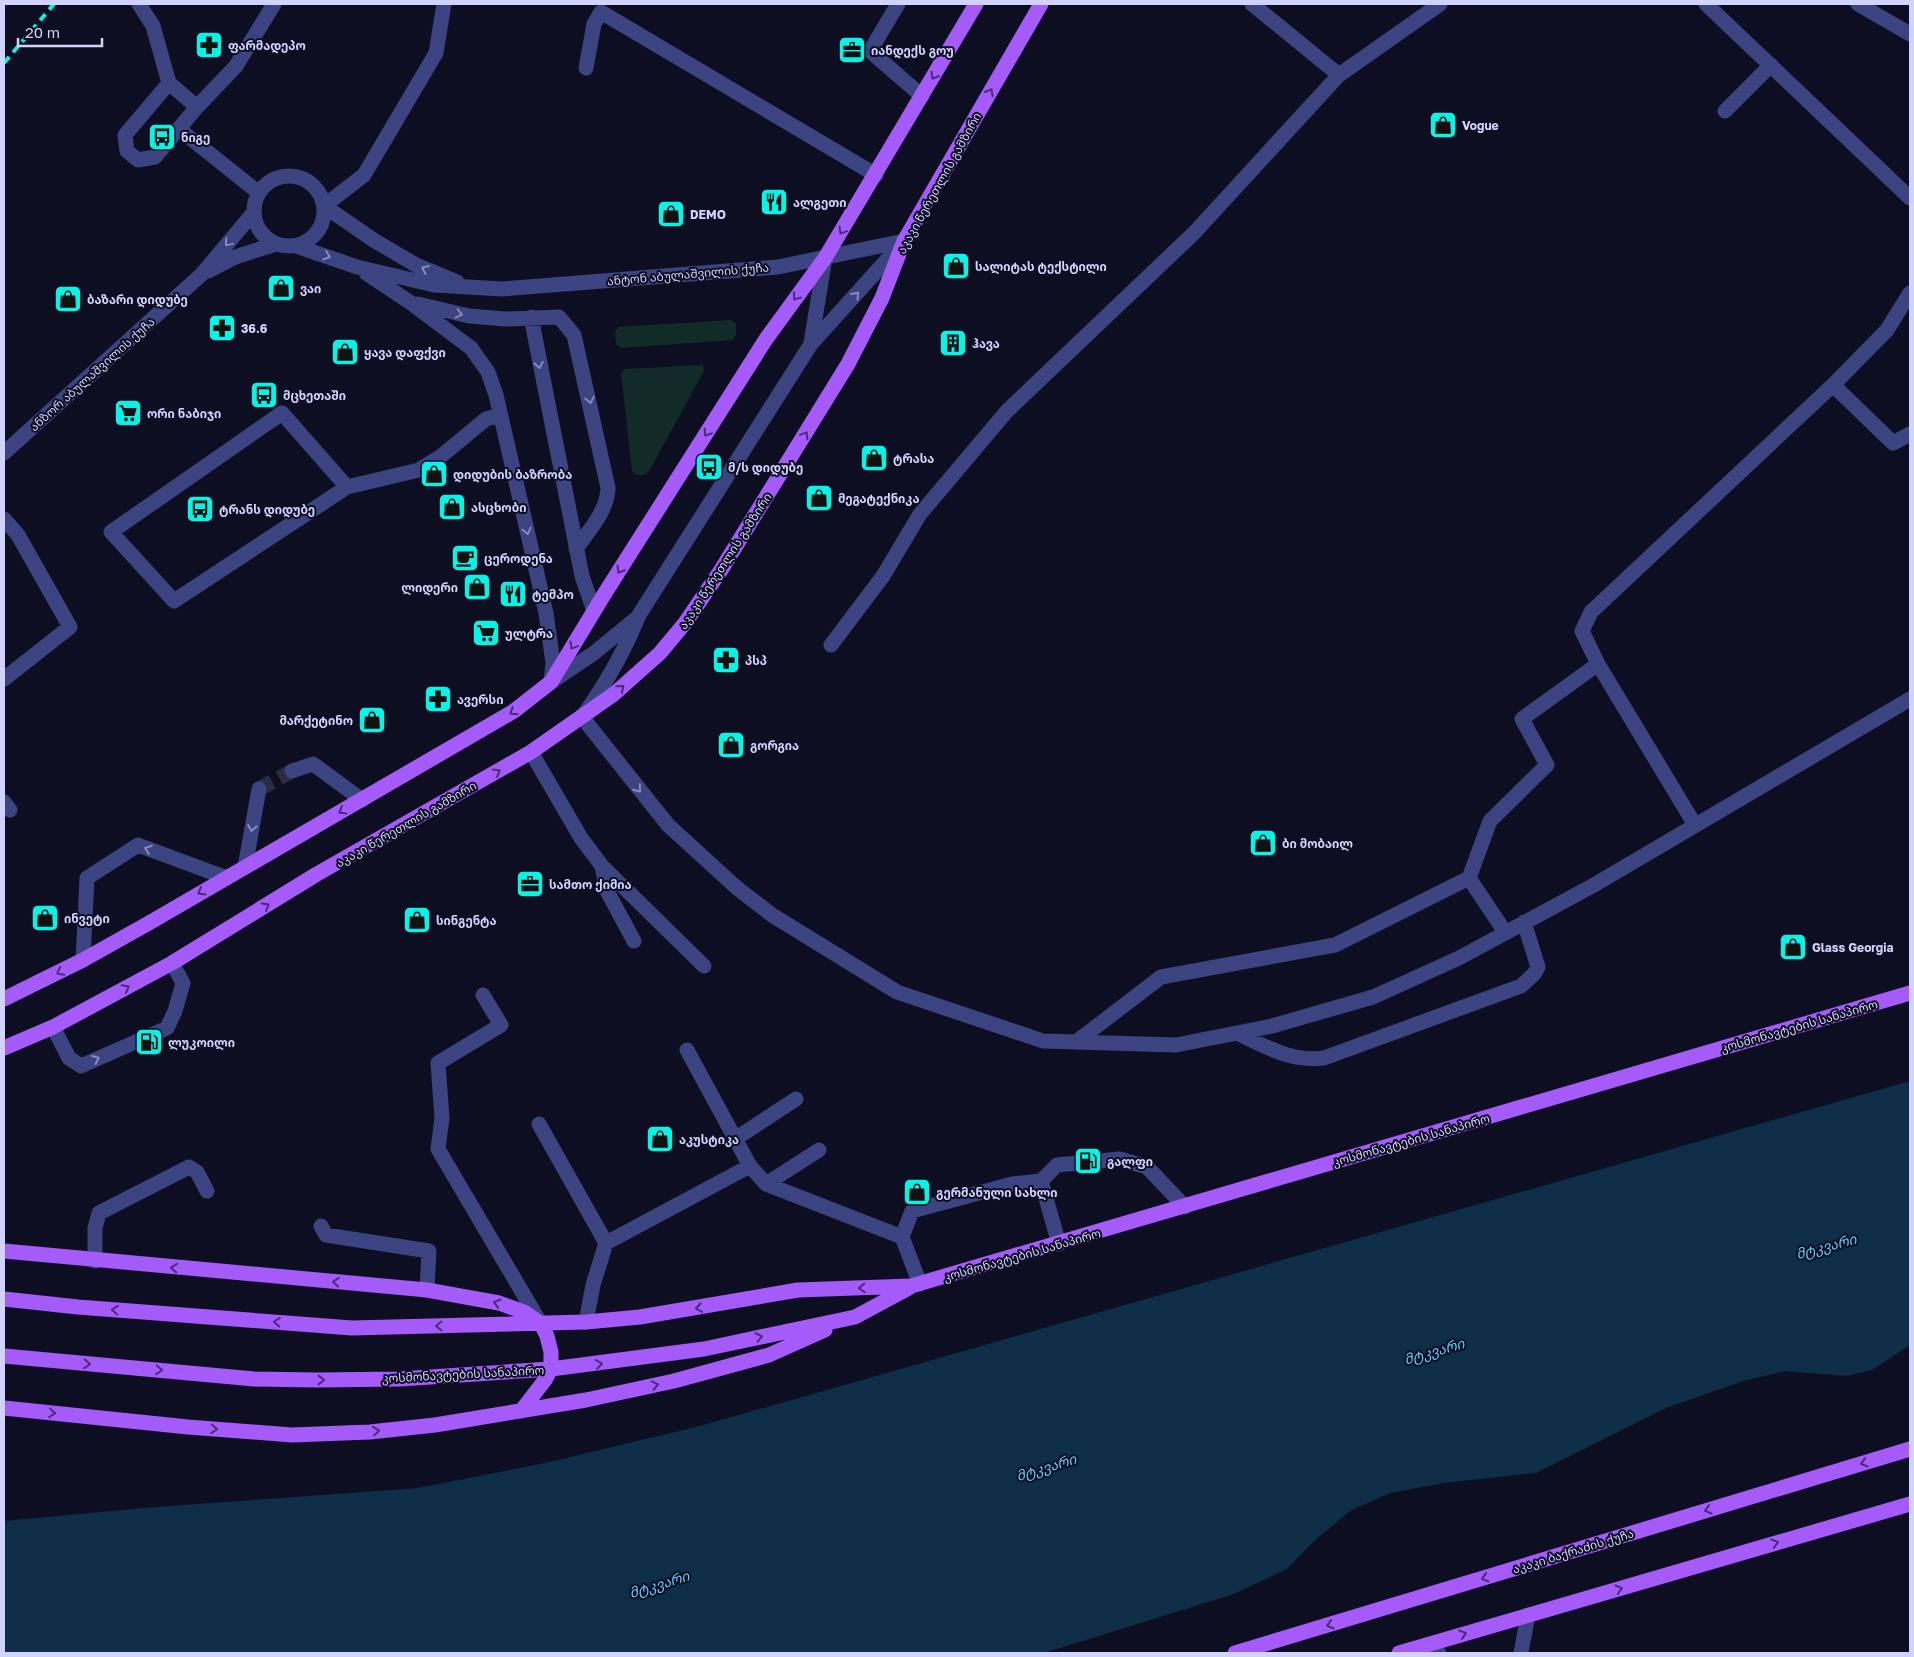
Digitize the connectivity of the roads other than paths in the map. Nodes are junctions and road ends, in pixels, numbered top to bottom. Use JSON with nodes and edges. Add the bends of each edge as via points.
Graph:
{"nodes":[{"id":1,"x":139,"y":4,"type":"edge"},
{"id":2,"x":274,"y":4,"type":"edge"},
{"id":3,"x":444,"y":4,"type":"edge"},
{"id":4,"x":898,"y":4,"type":"edge"},
{"id":5,"x":976,"y":4,"type":"edge"},
{"id":6,"x":1041,"y":4,"type":"edge"},
{"id":7,"x":1252,"y":4,"type":"edge"},
{"id":8,"x":1440,"y":4,"type":"edge"},
{"id":9,"x":1706,"y":4,"type":"edge"},
{"id":10,"x":1858,"y":4,"type":"edge"},
{"id":11,"x":1910,"y":34,"type":"edge"},
{"id":12,"x":1771,"y":66,"type":"junction"},
{"id":13,"x":586,"y":68,"type":"dead end"},
{"id":14,"x":1339,"y":75,"type":"junction"},
{"id":15,"x":169,"y":83,"type":"junction"},
{"id":16,"x":922,"y":96,"type":"junction"},
{"id":17,"x":198,"y":106,"type":"junction"},
{"id":18,"x":1725,"y":111,"type":"dead end"},
{"id":19,"x":179,"y":129,"type":"junction"},
{"id":20,"x":876,"y":175,"type":"junction"},
{"id":21,"x":259,"y":193,"type":"junction"},
{"id":22,"x":1910,"y":198,"type":"edge"},
{"id":23,"x":324,"y":206,"type":"junction"},
{"id":24,"x":254,"y":212,"type":"junction"},
{"id":25,"x":904,"y":241,"type":"junction"},
{"id":26,"x":276,"y":244,"type":"junction"},
{"id":27,"x":296,"y":246,"type":"junction"},
{"id":28,"x":825,"y":258,"type":"junction"},
{"id":29,"x":357,"y":267,"type":"junction"},
{"id":30,"x":202,"y":274,"type":"junction"},
{"id":31,"x":470,"y":288,"type":"junction"},
{"id":32,"x":1910,"y":293,"type":"edge"},
{"id":33,"x":411,"y":303,"type":"junction"},
{"id":34,"x":530,"y":317,"type":"junction"},
{"id":35,"x":811,"y":344,"type":"junction"},
{"id":36,"x":1833,"y":385,"type":"junction"},
{"id":37,"x":500,"y":416,"type":"junction"},
{"id":38,"x":1910,"y":434,"type":"edge"},
{"id":39,"x":4,"y":453,"type":"edge"},
{"id":40,"x":347,"y":487,"type":"junction"},
{"id":41,"x":4,"y":519,"type":"edge"},
{"id":42,"x":576,"y":549,"type":"junction"},
{"id":43,"x":594,"y":611,"type":"junction"},
{"id":44,"x":639,"y":615,"type":"junction"},
{"id":45,"x":831,"y":645,"type":"dead end"},
{"id":46,"x":1598,"y":664,"type":"junction"},
{"id":47,"x":4,"y":679,"type":"edge"},
{"id":48,"x":552,"y":682,"type":"junction"},
{"id":49,"x":1910,"y":699,"type":"edge"},
{"id":50,"x":582,"y":717,"type":"junction"},
{"id":51,"x":531,"y":752,"type":"junction"},
{"id":52,"x":292,"y":771,"type":"tunnel mouth"},
{"id":53,"x":259,"y":789,"type":"dead end"},
{"id":54,"x":362,"y":800,"type":"junction"},
{"id":55,"x":1695,"y":825,"type":"junction"},
{"id":56,"x":602,"y":866,"type":"junction"},
{"id":57,"x":245,"y":867,"type":"junction"},
{"id":58,"x":227,"y":878,"type":"junction"},
{"id":59,"x":1469,"y":878,"type":"junction"},
{"id":60,"x":1524,"y":922,"type":"junction"},
{"id":61,"x":1505,"y":932,"type":"junction"},
{"id":62,"x":634,"y":941,"type":"dead end"},
{"id":63,"x":83,"y":960,"type":"junction"},
{"id":64,"x":172,"y":963,"type":"junction"},
{"id":65,"x":704,"y":966,"type":"dead end"},
{"id":66,"x":1910,"y":993,"type":"edge"},
{"id":67,"x":483,"y":995,"type":"dead end"},
{"id":68,"x":4,"y":999,"type":"edge"},
{"id":69,"x":53,"y":1027,"type":"junction"},
{"id":70,"x":1237,"y":1033,"type":"junction"},
{"id":71,"x":1076,"y":1042,"type":"junction"},
{"id":72,"x":4,"y":1048,"type":"edge"},
{"id":73,"x":687,"y":1050,"type":"dead end"},
{"id":74,"x":796,"y":1099,"type":"dead end"},
{"id":75,"x":538,"y":1124,"type":"dead end"},
{"id":76,"x":735,"y":1139,"type":"junction"},
{"id":77,"x":819,"y":1150,"type":"dead end"},
{"id":78,"x":750,"y":1166,"type":"junction"},
{"id":79,"x":1041,"y":1181,"type":"junction"},
{"id":80,"x":766,"y":1184,"type":"junction"},
{"id":81,"x":207,"y":1191,"type":"dead end"},
{"id":82,"x":1185,"y":1207,"type":"junction"},
{"id":83,"x":321,"y":1226,"type":"dead end"},
{"id":84,"x":902,"y":1237,"type":"junction"},
{"id":85,"x":606,"y":1243,"type":"junction"},
{"id":86,"x":1059,"y":1244,"type":"junction"},
{"id":87,"x":4,"y":1251,"type":"edge"},
{"id":88,"x":95,"y":1261,"type":"junction"},
{"id":89,"x":915,"y":1285,"type":"junction"},
{"id":90,"x":427,"y":1290,"type":"junction"},
{"id":91,"x":4,"y":1298,"type":"edge"},
{"id":92,"x":855,"y":1317,"type":"junction"},
{"id":93,"x":586,"y":1322,"type":"junction"},
{"id":94,"x":540,"y":1324,"type":"junction"},
{"id":95,"x":4,"y":1356,"type":"edge"},
{"id":96,"x":551,"y":1369,"type":"junction"},
{"id":97,"x":4,"y":1408,"type":"edge"},
{"id":98,"x":521,"y":1410,"type":"junction"},
{"id":99,"x":1910,"y":1449,"type":"edge"},
{"id":100,"x":1910,"y":1504,"type":"edge"},
{"id":101,"x":1528,"y":1615,"type":"junction"},
{"id":102,"x":1424,"y":1646,"type":"junction"},
{"id":103,"x":1236,"y":1653,"type":"edge"},
{"id":104,"x":1399,"y":1653,"type":"edge"},
{"id":105,"x":1439,"y":1653,"type":"edge"},
{"id":106,"x":1522,"y":1653,"type":"edge"}],
"edges":[{"from":1,"to":15,"type":"street","via":[[153,26]]},
{"from":2,"to":17,"type":"street","via":[[236,66]]},
{"from":3,"to":23,"type":"street","via":[[436,53],[364,175]]},
{"from":4,"to":16,"type":"street","via":[[870,51]]},
{"from":5,"to":16,"type":"main road","one_way":true},
{"from":25,"to":6,"type":"main road","name":"აკაკი წერეთლის გამზირი","one_way":true},
{"from":7,"to":14,"type":"street"},
{"from":8,"to":14,"type":"street"},
{"from":9,"to":12,"type":"street"},
{"from":10,"to":11,"type":"street"},
{"from":12,"to":18,"type":"street"},
{"from":12,"to":22,"type":"street"},
{"from":13,"to":20,"type":"street","via":[[594,24],[601,12]]},
{"from":14,"to":45,"type":"street","via":[[1194,233],[1007,410],[920,514],[883,576]]},
{"from":15,"to":17,"type":"street"},
{"from":15,"to":19,"type":"street","via":[[126,135],[127,151],[138,160],[155,157]]},
{"from":16,"to":20,"type":"main road"},
{"from":17,"to":19,"type":"street"},
{"from":19,"to":21,"type":"street"},
{"from":20,"to":28,"type":"main road","one_way":true},
{"from":21,"to":23,"type":"street","via":[[282,177],[296,177],[309,182],[319,193]]},
{"from":21,"to":24,"type":"street"},
{"from":23,"to":27,"type":"street","via":[[318,232]]},
{"from":31,"to":23,"type":"street","name":"ანტონ აბულაშვილის ქუჩა","one_way":true,"via":[[416,265]]},
{"from":24,"to":26,"type":"street","via":[[257,225]]},
{"from":24,"to":30,"type":"street","name":"ანზორ აბულაშვილის ქუჩა","one_way":true},
{"from":25,"to":28,"type":"street","name":"ანტონ აბულაშვილის ქუჩა"},
{"from":35,"to":25,"type":"street","one_way":true},
{"from":50,"to":25,"type":"main road","name":"აკაკი წერეთლის გამზირი","one_way":true,"via":[[628,683],[660,653],[716,578],[848,364],[882,298]]},
{"from":26,"to":27,"type":"street"},
{"from":26,"to":30,"type":"street","name":"ანზორ აბულაშვილის ქუჩა"},
{"from":27,"to":29,"type":"street","name":"ანტონ აბულაშვილის ქუჩა","one_way":true},
{"from":28,"to":31,"type":"street","name":"ანტონ აბულაშვილის ქუჩა","via":[[778,267],[502,289]]},
{"from":28,"to":35,"type":"street"},
{"from":28,"to":43,"type":"main road","one_way":true,"via":[[771,331]]},
{"from":29,"to":31,"type":"street","name":"ანტონ აბულაშვილის ქუჩა","via":[[434,285]]},
{"from":29,"to":33,"type":"street","name":"ანტონ აბულაშვილის ქუჩა"},
{"from":30,"to":39,"type":"street","name":"ანზორ აბულაშვილის ქუჩა"},
{"from":32,"to":36,"type":"street","via":[[1888,330]]},
{"from":33,"to":34,"type":"street","one_way":true,"via":[[469,316]]},
{"from":33,"to":37,"type":"street","name":"ანტონ აბულაშვილის ქუჩა","via":[[480,358],[488,372]]},
{"from":34,"to":42,"type":"street","one_way":true},
{"from":34,"to":42,"type":"street","one_way":true,"via":[[559,316],[574,335],[608,488],[603,509]]},
{"from":35,"to":44,"type":"street"},
{"from":36,"to":38,"type":"street","via":[[1893,444]]},
{"from":36,"to":46,"type":"street","via":[[1591,612],[1582,631]]},
{"from":37,"to":40,"type":"street","via":[[486,419],[419,470]]},
{"from":37,"to":48,"type":"street","name":"ანტონ აბულაშვილის ქუჩა","one_way":true,"via":[[548,628]]},
{"from":40,"to":40,"type":"street","via":[[282,413],[111,532],[174,601]]},
{"from":41,"to":47,"type":"street","via":[[18,536],[70,627]]},
{"from":42,"to":43,"type":"street"},
{"from":43,"to":48,"type":"main road","one_way":true},
{"from":44,"to":48,"type":"street","via":[[594,653]]},
{"from":44,"to":50,"type":"street","via":[[625,651]]},
{"from":46,"to":55,"type":"street"},
{"from":46,"to":59,"type":"street","via":[[1522,720],[1547,764],[1490,821]]},
{"from":48,"to":54,"type":"main road","one_way":true,"via":[[514,711]]},
{"from":49,"to":55,"type":"street"},
{"from":50,"to":51,"type":"main road","name":"აკაკი წერეთლის გამზირი"},
{"from":50,"to":71,"type":"street","one_way":true,"via":[[668,825],[772,915],[897,992],[1042,1041]]},
{"from":51,"to":56,"type":"street","via":[[581,838]]},
{"from":64,"to":51,"type":"main road","name":"აკაკი წერეთლის გამზირი","one_way":true,"via":[[317,874]]},
{"from":52,"to":54,"type":"street","via":[[313,764]]},
{"from":53,"to":57,"type":"street","one_way":true},
{"from":54,"to":57,"type":"main road","one_way":true},
{"from":55,"to":60,"type":"street"},
{"from":56,"to":62,"type":"street","via":[[607,891]]},
{"from":56,"to":65,"type":"street"},
{"from":57,"to":58,"type":"main road"},
{"from":58,"to":63,"type":"main road","one_way":true},
{"from":58,"to":63,"type":"street","one_way":true,"via":[[138,845],[87,878]]},
{"from":59,"to":61,"type":"street"},
{"from":59,"to":71,"type":"street","via":[[1335,945],[1161,977]]},
{"from":60,"to":61,"type":"street"},
{"from":60,"to":70,"type":"street","via":[[1538,967],[1521,986],[1324,1058],[1291,1058]]},
{"from":61,"to":70,"type":"street","via":[[1459,958],[1373,997]]},
{"from":63,"to":68,"type":"main road","one_way":true},
{"from":69,"to":64,"type":"main road","name":"აკაკი წერეთლის გამზირი","one_way":true},
{"from":69,"to":64,"type":"street","one_way":true,"via":[[69,1058],[81,1066],[167,1028],[183,983]]},
{"from":66,"to":82,"type":"main road","name":"კოსმონავტების სანაპირო"},
{"from":67,"to":94,"type":"street","via":[[501,1025],[438,1063],[442,1118],[438,1149]]},
{"from":69,"to":72,"type":"main road","name":"აკაკი წერეთლის გამზირი"},
{"from":70,"to":71,"type":"street","via":[[1176,1045]]},
{"from":73,"to":76,"type":"street"},
{"from":74,"to":76,"type":"street"},
{"from":75,"to":85,"type":"street"},
{"from":76,"to":78,"type":"street"},
{"from":77,"to":80,"type":"street"},
{"from":78,"to":80,"type":"street"},
{"from":78,"to":85,"type":"street"},
{"from":79,"to":82,"type":"street","via":[[1057,1164],[1120,1160],[1147,1167]]},
{"from":79,"to":84,"type":"street","via":[[1012,1184],[912,1211]]},
{"from":79,"to":86,"type":"street"},
{"from":80,"to":84,"type":"street"},
{"from":81,"to":88,"type":"street","via":[[196,1172],[189,1167],[99,1213],[95,1228]]},
{"from":82,"to":86,"type":"main road","name":"კოსმონავტების სანაპირო"},
{"from":83,"to":90,"type":"street","via":[[326,1235],[429,1251]]},
{"from":84,"to":89,"type":"street"},
{"from":85,"to":93,"type":"street"},
{"from":86,"to":89,"type":"main road","name":"კოსმონავტების სანაპირო"},
{"from":87,"to":88,"type":"main road"},
{"from":90,"to":88,"type":"main road","one_way":true},
{"from":89,"to":92,"type":"main road","name":"კოსმონავტების სანაპირო"},
{"from":89,"to":93,"type":"main road","name":"კოსმონავტების სანაპირო","one_way":true,"via":[[798,1290],[640,1318]]},
{"from":94,"to":90,"type":"main road","one_way":true,"via":[[524,1312],[500,1303]]},
{"from":94,"to":91,"type":"main road","name":"კოსმონავტების სანაპირო","one_way":true,"via":[[352,1328],[78,1307]]},
{"from":96,"to":92,"type":"main road","name":"კოსმონავტების სანაპირო","one_way":true,"via":[[704,1349]]},
{"from":98,"to":92,"type":"main road","one_way":true,"via":[[665,1383],[769,1355]]},
{"from":93,"to":94,"type":"main road","name":"კოსმონავტების სანაპირო"},
{"from":94,"to":96,"type":"main road","via":[[551,1352]]},
{"from":95,"to":96,"type":"main road","name":"კოსმონავტების სანაპირო","one_way":true,"via":[[254,1379],[400,1379]]},
{"from":96,"to":98,"type":"main road","via":[[536,1394]]},
{"from":97,"to":98,"type":"main road","one_way":true,"via":[[188,1428],[292,1435],[435,1425]]},
{"from":99,"to":103,"type":"main road","name":"აკაკი ბაქრაძის ქუჩა","one_way":true},
{"from":101,"to":100,"type":"main road","one_way":true},
{"from":102,"to":101,"type":"main road","one_way":true},
{"from":101,"to":106,"type":"street"},
{"from":102,"to":104,"type":"main road"},
{"from":102,"to":105,"type":"street"}]}
